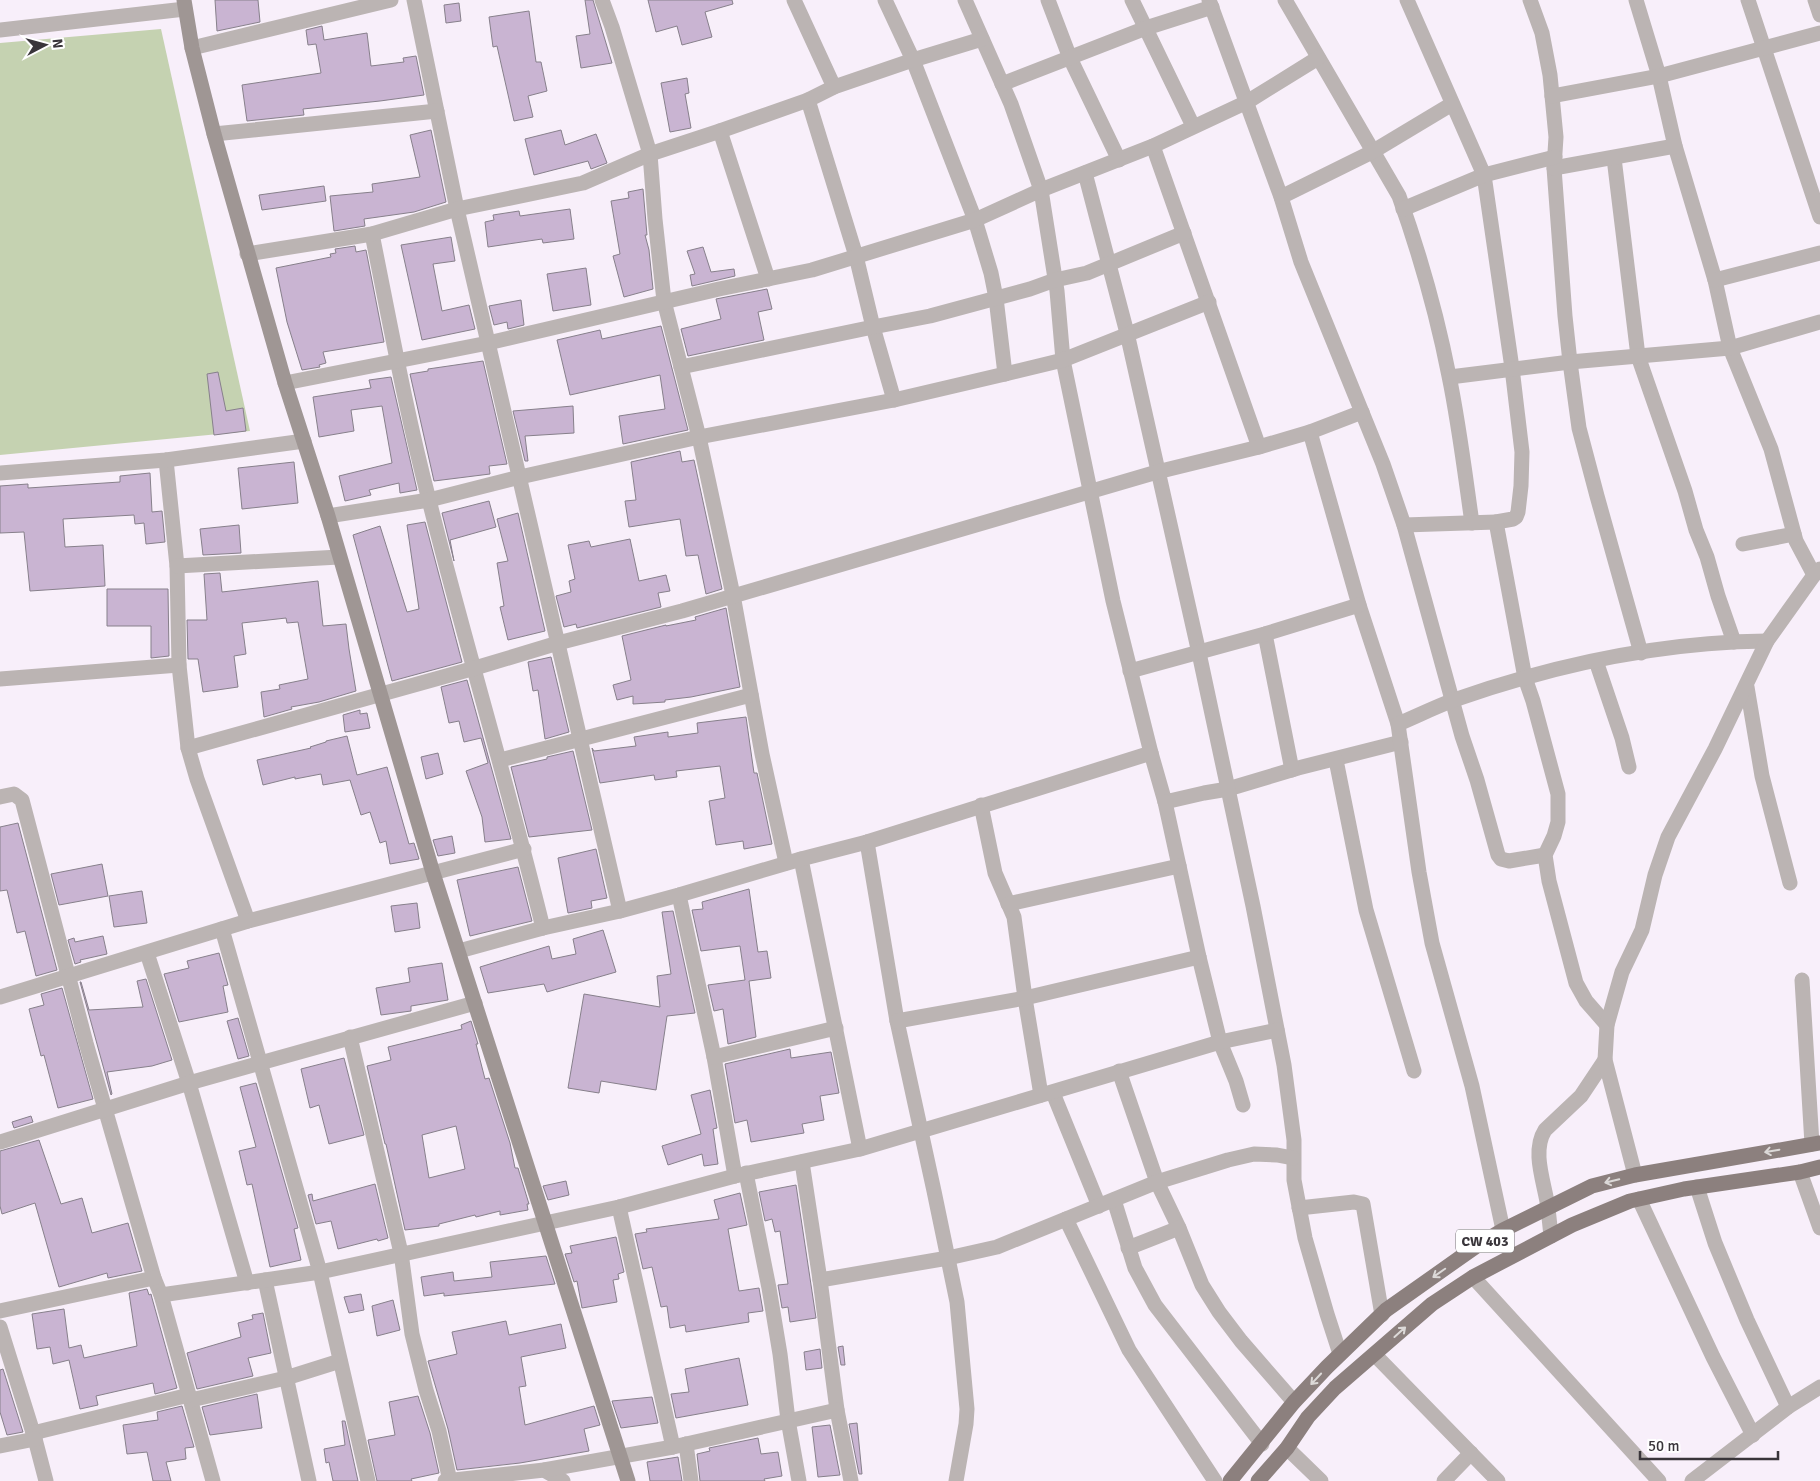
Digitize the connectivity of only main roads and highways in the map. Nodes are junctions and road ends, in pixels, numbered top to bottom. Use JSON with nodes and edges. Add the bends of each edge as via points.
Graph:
{"nodes":[{"id":1,"x":185,"y":5,"type":"edge"},
{"id":2,"x":1816,"y":1144,"type":"edge"},
{"id":3,"x":1820,"y":1167,"type":"edge"},
{"id":4,"x":628,"y":1481,"type":"edge"},
{"id":5,"x":1230,"y":1481,"type":"edge"},
{"id":6,"x":1258,"y":1481,"type":"edge"}],
"edges":[{"from":1,"to":4,"type":"main road","via":[[192,48],[214,134],[285,383],[328,516],[433,872]]},
{"from":2,"to":5,"type":"main road","number":"CW 403","one_way":true,"via":[[1635,1175],[1592,1186],[1503,1230],[1382,1315],[1294,1402]]},
{"from":6,"to":3,"type":"main road","number":"CW 403","one_way":true,"via":[[1328,1396],[1432,1304],[1473,1277],[1572,1224],[1630,1201]]}]}
